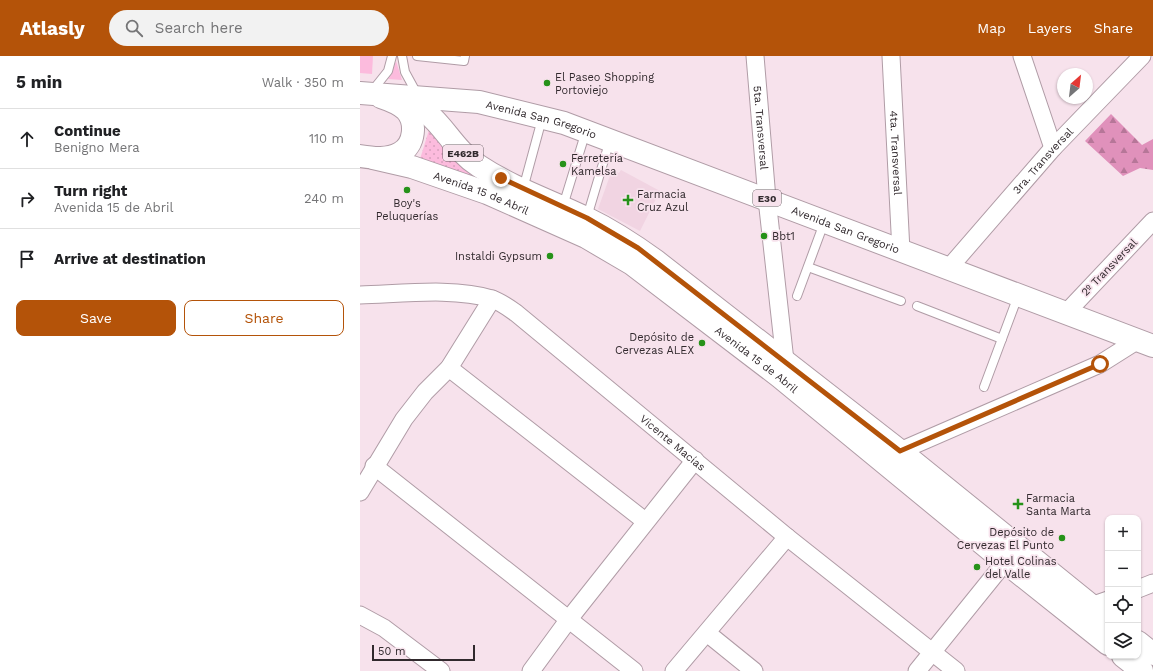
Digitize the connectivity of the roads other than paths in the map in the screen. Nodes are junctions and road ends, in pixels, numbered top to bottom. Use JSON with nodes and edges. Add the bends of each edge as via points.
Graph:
{"nodes":[{"id":1,"x":392,"y":56,"type":"edge"},
{"id":2,"x":402,"y":56,"type":"edge"},
{"id":3,"x":417,"y":56,"type":"edge"},
{"id":4,"x":465,"y":56,"type":"edge"},
{"id":5,"x":755,"y":56,"type":"edge"},
{"id":6,"x":891,"y":56,"type":"edge"},
{"id":7,"x":1022,"y":56,"type":"edge"},
{"id":8,"x":1142,"y":56,"type":"edge"},
{"id":9,"x":431,"y":57,"type":"edge"},
{"id":10,"x":365,"y":93,"type":"edge"},
{"id":11,"x":418,"y":96,"type":"junction"},
{"id":12,"x":542,"y":116,"type":"junction"},
{"id":13,"x":435,"y":119,"type":"junction"},
{"id":14,"x":587,"y":131,"type":"junction"},
{"id":15,"x":610,"y":140,"type":"junction"},
{"id":16,"x":1053,"y":148,"type":"junction"},
{"id":17,"x":366,"y":157,"type":"edge"},
{"id":18,"x":523,"y":189,"type":"junction"},
{"id":19,"x":767,"y":199,"type":"junction"},
{"id":20,"x":563,"y":207,"type":"junction"},
{"id":21,"x":587,"y":218,"type":"junction"},
{"id":22,"x":1153,"y":221,"type":"edge"},
{"id":23,"x":825,"y":222,"type":"junction"},
{"id":24,"x":901,"y":250,"type":"junction"},
{"id":25,"x":808,"y":267,"type":"junction"},
{"id":26,"x":948,"y":270,"type":"junction"},
{"id":27,"x":360,"y":295,"type":"edge"},
{"id":28,"x":797,"y":296,"type":"dead end"},
{"id":29,"x":1018,"y":296,"type":"junction"},
{"id":30,"x":492,"y":299,"type":"junction"},
{"id":31,"x":901,"y":301,"type":"dead end"},
{"id":32,"x":917,"y":306,"type":"dead end"},
{"id":33,"x":1066,"y":313,"type":"junction"},
{"id":34,"x":1002,"y":339,"type":"junction"},
{"id":35,"x":1145,"y":343,"type":"edge"},
{"id":36,"x":785,"y":361,"type":"junction"},
{"id":37,"x":449,"y":368,"type":"junction"},
{"id":38,"x":984,"y":387,"type":"dead end"},
{"id":39,"x":900,"y":451,"type":"junction"},
{"id":40,"x":695,"y":460,"type":"junction"},
{"id":41,"x":374,"y":466,"type":"junction"},
{"id":42,"x":360,"y":492,"type":"edge"},
{"id":43,"x":645,"y":521,"type":"junction"},
{"id":44,"x":787,"y":537,"type":"junction"},
{"id":45,"x":1005,"y":562,"type":"junction"},
{"id":46,"x":1153,"y":583,"type":"edge"},
{"id":47,"x":1141,"y":588,"type":"edge"},
{"id":48,"x":1102,"y":608,"type":"edge"},
{"id":49,"x":1070,"y":613,"type":"junction"},
{"id":50,"x":360,"y":615,"type":"edge"},
{"id":51,"x":569,"y":618,"type":"junction"},
{"id":52,"x":707,"y":633,"type":"junction"},
{"id":53,"x":1105,"y":642,"type":"edge"},
{"id":54,"x":932,"y":652,"type":"junction"},
{"id":55,"x":441,"y":671,"type":"edge"},
{"id":56,"x":531,"y":671,"type":"edge"},
{"id":57,"x":634,"y":671,"type":"edge"},
{"id":58,"x":674,"y":671,"type":"edge"},
{"id":59,"x":754,"y":671,"type":"edge"},
{"id":60,"x":917,"y":671,"type":"edge"},
{"id":61,"x":956,"y":671,"type":"edge"}],
"edges":[{"from":1,"to":10,"type":"lane","via":[[388,71]]},
{"from":2,"to":11,"type":"lane","via":[[405,72]]},
{"from":3,"to":9,"type":"lane"},
{"from":4,"to":9,"type":"lane","via":[[464,61]]},
{"from":5,"to":19,"type":"street","name":"5ta. Transversal"},
{"from":6,"to":24,"type":"street","name":"4ta. Transversal"},
{"from":7,"to":16,"type":"street"},
{"from":8,"to":16,"type":"street","name":"3ra. Transversal"},
{"from":10,"to":11,"type":"main road","name":"Avenida San Gregorio","number":"E30"},
{"from":10,"to":13,"type":"main road","name":"Avenida 15 de Abril","number":"E462B","via":[[408,101]]},
{"from":10,"to":17,"type":"main road","via":[[401,105],[410,116],[413,131],[407,147],[401,153],[393,156]]},
{"from":11,"to":12,"type":"main road","name":"Avenida San Gregorio","number":"E30","via":[[479,102]]},
{"from":11,"to":13,"type":"lane"},
{"from":12,"to":14,"type":"main road","name":"Avenida San Gregorio","number":"E30"},
{"from":12,"to":18,"type":"lane"},
{"from":13,"to":18,"type":"main road","name":"Avenida 15 de Abril","number":"E462B","via":[[467,157]]},
{"from":14,"to":15,"type":"main road","name":"Avenida San Gregorio","number":"E30"},
{"from":14,"to":20,"type":"lane"},
{"from":15,"to":19,"type":"main road","name":"Avenida San Gregorio","number":"E30"},
{"from":15,"to":21,"type":"lane"},
{"from":16,"to":26,"type":"street","name":"3ra. Transversal"},
{"from":17,"to":45,"type":"main road","name":"Avenida 15 de Abril","number":"E462B","via":[[412,167],[487,193],[546,218],[614,253],[780,377]]},
{"from":18,"to":20,"type":"main road","name":"Avenida 15 de Abril","number":"E462B"},
{"from":19,"to":23,"type":"main road","name":"Avenida San Gregorio","number":"E30"},
{"from":19,"to":36,"type":"street","name":"5ta. Transversal"},
{"from":20,"to":21,"type":"main road","name":"Avenida 15 de Abril","number":"E462B"},
{"from":21,"to":36,"type":"main road","name":"Avenida 15 de Abril","number":"E462B","via":[[638,248]]},
{"from":22,"to":33,"type":"street","name":"2º Transversal"},
{"from":23,"to":24,"type":"main road","name":"Avenida San Gregorio","number":"E30"},
{"from":23,"to":25,"type":"lane"},
{"from":24,"to":26,"type":"main road","name":"Avenida San Gregorio","number":"E30"},
{"from":25,"to":28,"type":"lane"},
{"from":25,"to":31,"type":"lane"},
{"from":26,"to":29,"type":"main road","name":"Avenida San Gregorio","number":"E30"},
{"from":27,"to":30,"type":"street","name":"Vicente Macías","via":[[451,293]]},
{"from":29,"to":33,"type":"main road","name":"Avenida San Gregorio","number":"E30"},
{"from":29,"to":34,"type":"lane"},
{"from":30,"to":37,"type":"street"},
{"from":30,"to":40,"type":"street","name":"Vicente Macías","via":[[516,313]]},
{"from":32,"to":34,"type":"lane"},
{"from":33,"to":35,"type":"main road","name":"Avenida San Gregorio","number":"E30"},
{"from":34,"to":38,"type":"lane"},
{"from":35,"to":39,"type":"street"},
{"from":36,"to":39,"type":"main road","name":"Avenida 15 de Abril","number":"E462B"},
{"from":37,"to":41,"type":"street","via":[[425,392],[404,419]]},
{"from":37,"to":43,"type":"street"},
{"from":39,"to":48,"type":"main road","name":"Avenida 15 de Abril","number":"E462B"},
{"from":40,"to":43,"type":"street"},
{"from":40,"to":44,"type":"street","name":"Vicente Macías"},
{"from":41,"to":42,"type":"street"},
{"from":41,"to":51,"type":"street"},
{"from":43,"to":51,"type":"street"},
{"from":44,"to":52,"type":"street"},
{"from":44,"to":54,"type":"street","name":"Vicente Macías"},
{"from":45,"to":49,"type":"main road","name":"Avenida 15 de Abril","number":"E462B"},
{"from":45,"to":54,"type":"street"},
{"from":46,"to":47,"type":"street"},
{"from":48,"to":49,"type":"street"},
{"from":49,"to":53,"type":"main road","name":"Avenida 15 de Abril","number":"E462B"},
{"from":50,"to":55,"type":"street","via":[[384,628]]},
{"from":51,"to":56,"type":"street"},
{"from":51,"to":57,"type":"street"},
{"from":52,"to":58,"type":"street"},
{"from":52,"to":59,"type":"street"},
{"from":54,"to":60,"type":"street"},
{"from":54,"to":61,"type":"street","name":"Vicente Macías"}]}
